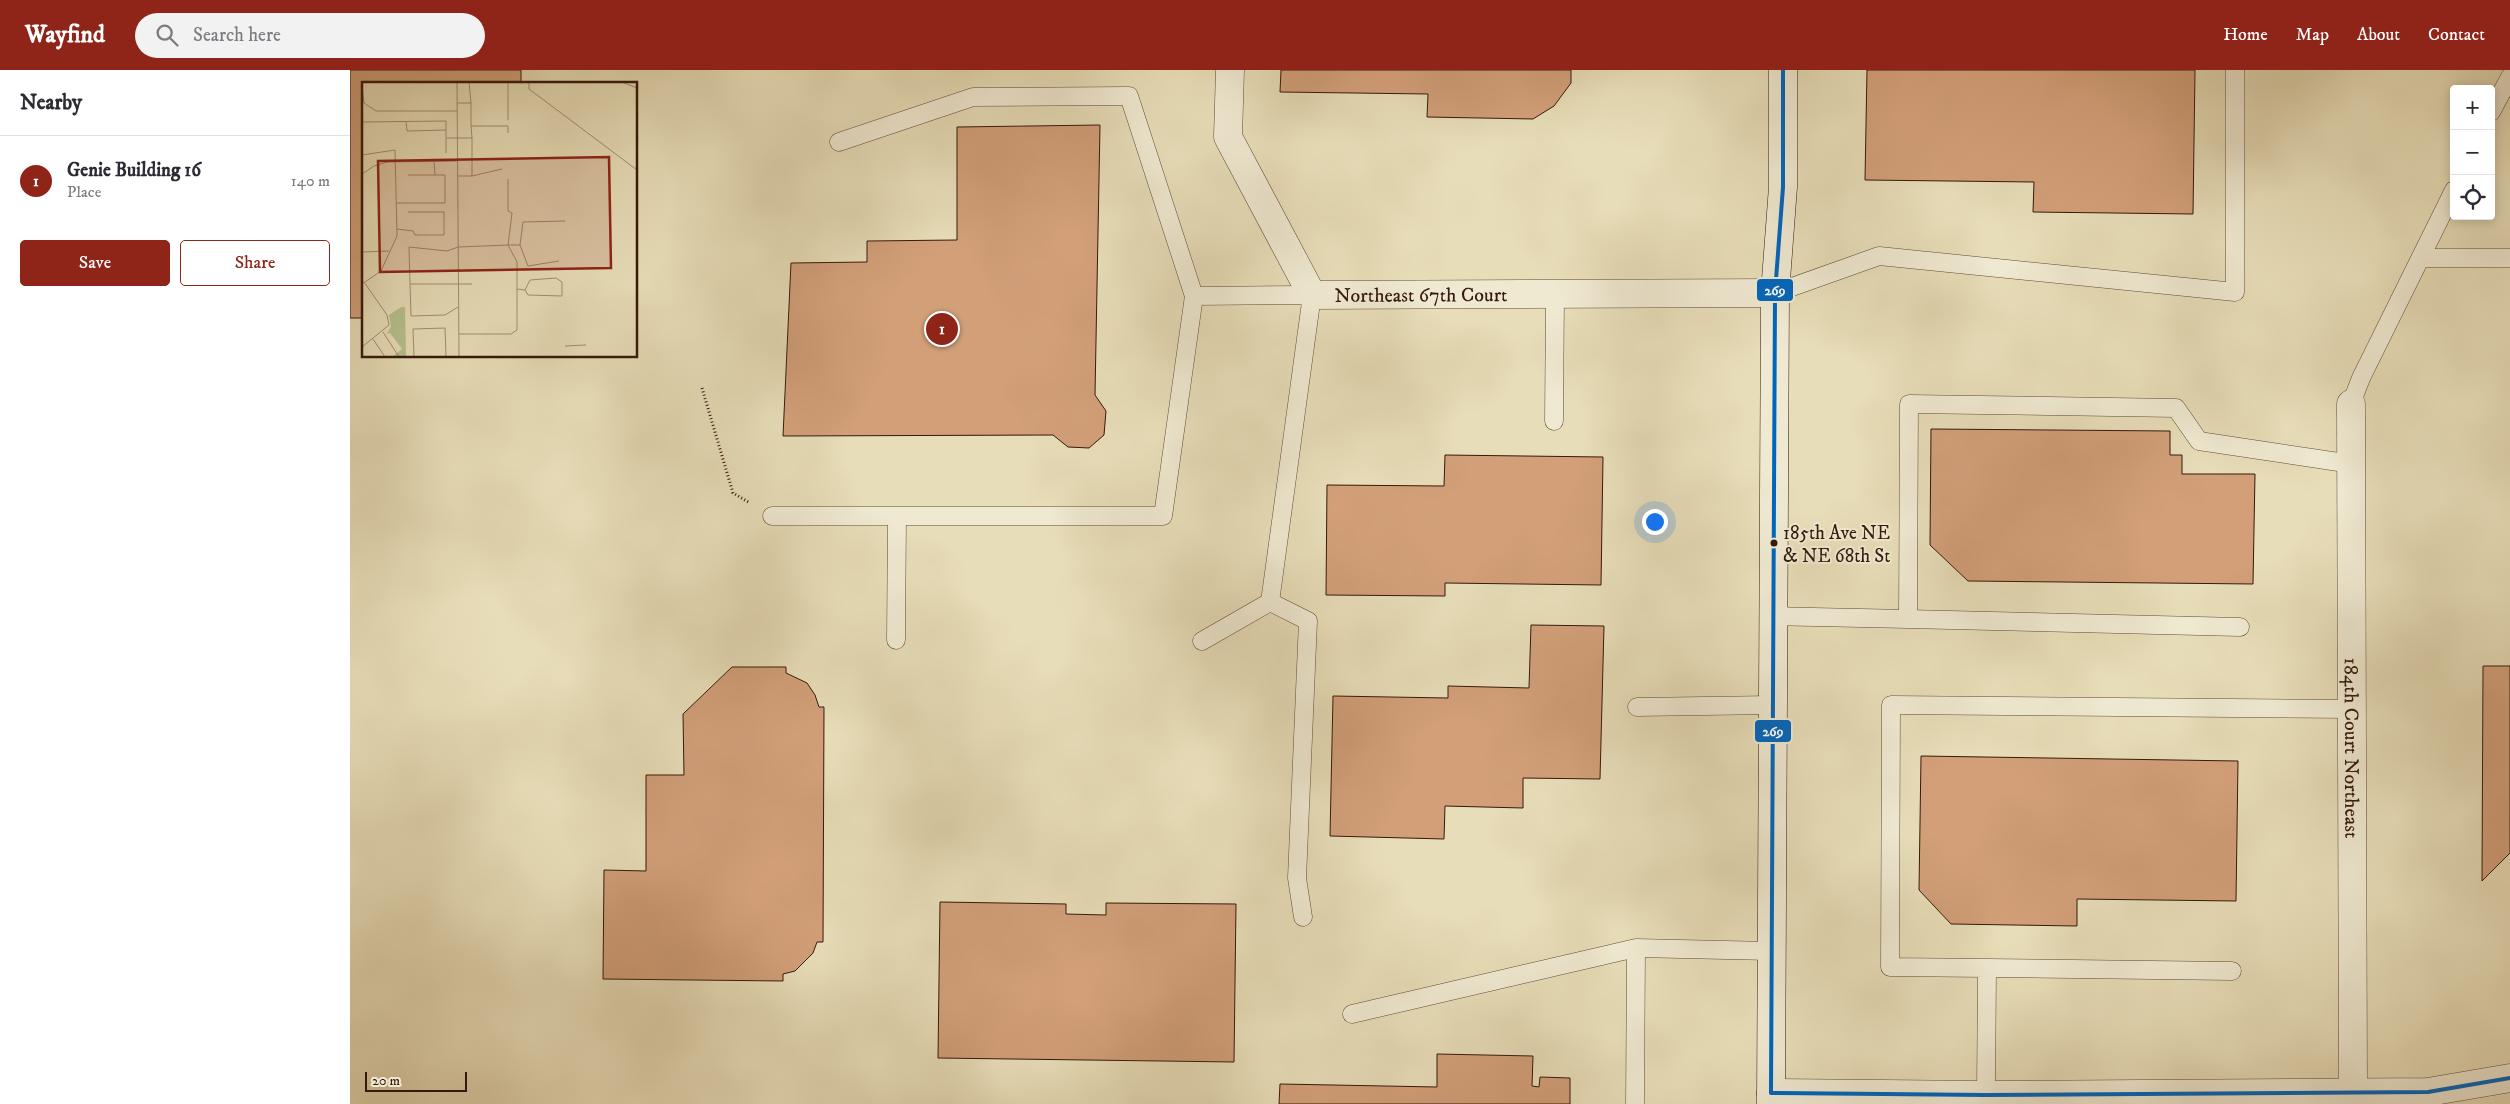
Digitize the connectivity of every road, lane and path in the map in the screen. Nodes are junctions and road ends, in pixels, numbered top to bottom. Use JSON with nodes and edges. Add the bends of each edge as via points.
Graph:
{"nodes":[{"id":1,"x":1230,"y":70,"type":"edge"},
{"id":2,"x":1783,"y":70,"type":"edge"},
{"id":3,"x":2235,"y":70,"type":"edge"},
{"id":4,"x":2510,"y":77,"type":"edge"},
{"id":5,"x":2495,"y":105,"type":"edge"},
{"id":6,"x":839,"y":142,"type":"dead end"},
{"id":7,"x":2450,"y":198,"type":"edge"},
{"id":8,"x":2421,"y":258,"type":"junction"},
{"id":9,"x":2510,"y":258,"type":"edge"},
{"id":10,"x":1775,"y":293,"type":"junction"},
{"id":11,"x":1555,"y":294,"type":"junction"},
{"id":12,"x":1312,"y":295,"type":"junction"},
{"id":13,"x":1194,"y":296,"type":"junction"},
{"id":14,"x":702,"y":388,"type":"dead end"},
{"id":15,"x":2351,"y":404,"type":"joint"},
{"id":16,"x":1554,"y":421,"type":"dead end"},
{"id":17,"x":2352,"y":464,"type":"junction"},
{"id":18,"x":772,"y":516,"type":"joint"},
{"id":19,"x":897,"y":516,"type":"junction"},
{"id":20,"x":1270,"y":602,"type":"junction"},
{"id":21,"x":1772,"y":616,"type":"junction"},
{"id":22,"x":1908,"y":619,"type":"junction"},
{"id":23,"x":2240,"y":627,"type":"dead end"},
{"id":24,"x":896,"y":640,"type":"dead end"},
{"id":25,"x":1202,"y":641,"type":"dead end"},
{"id":26,"x":1772,"y":705,"type":"junction"},
{"id":27,"x":1637,"y":707,"type":"dead end"},
{"id":28,"x":2352,"y":709,"type":"junction"},
{"id":29,"x":1304,"y":917,"type":"dead end"},
{"id":30,"x":1636,"y":948,"type":"junction"},
{"id":31,"x":1771,"y":951,"type":"junction"},
{"id":32,"x":1987,"y":968,"type":"junction"},
{"id":33,"x":2232,"y":971,"type":"dead end"},
{"id":34,"x":1352,"y":1014,"type":"dead end"},
{"id":35,"x":2510,"y":1078,"type":"edge"},
{"id":36,"x":1986,"y":1095,"type":"junction"},
{"id":37,"x":1771,"y":1098,"type":"edge"},
{"id":38,"x":2353,"y":1098,"type":"edge"},
{"id":39,"x":1635,"y":1104,"type":"edge"}],
"edges":[{"from":1,"to":12,"type":"street","name":"Northeast 67th Court","via":[[1228,137]]},
{"from":2,"to":10,"type":"street","via":[[1783,187]]},
{"from":3,"to":10,"type":"lane","via":[[2235,292],[1879,256]]},
{"from":4,"to":5,"type":"lane"},
{"from":6,"to":13,"type":"lane","via":[[973,97],[1129,96]]},
{"from":7,"to":8,"type":"lane"},
{"from":8,"to":9,"type":"lane"},
{"from":8,"to":15,"type":"lane"},
{"from":10,"to":11,"type":"street","name":"Northeast 67th Court"},
{"from":10,"to":21,"type":"street"},
{"from":11,"to":12,"type":"street","name":"Northeast 67th Court"},
{"from":11,"to":16,"type":"lane"},
{"from":12,"to":13,"type":"lane"},
{"from":12,"to":20,"type":"lane"},
{"from":13,"to":19,"type":"lane","via":[[1163,516]]},
{"from":14,"to":18,"type":"path","via":[[733,493]]},
{"from":15,"to":17,"type":"street","name":"184th Court Northeast"},
{"from":17,"to":22,"type":"lane","via":[[2199,441],[2176,408],[1909,404]]},
{"from":17,"to":28,"type":"street","name":"184th Court Northeast"},
{"from":18,"to":19,"type":"lane"},
{"from":19,"to":24,"type":"lane"},
{"from":20,"to":25,"type":"lane"},
{"from":20,"to":29,"type":"lane","via":[[1308,621],[1297,878]]},
{"from":21,"to":22,"type":"lane"},
{"from":21,"to":26,"type":"street"},
{"from":22,"to":23,"type":"lane"},
{"from":26,"to":27,"type":"lane"},
{"from":26,"to":31,"type":"street"},
{"from":28,"to":32,"type":"lane","via":[[1891,705],[1890,967]]},
{"from":28,"to":38,"type":"street","name":"184th Court Northeast"},
{"from":30,"to":31,"type":"lane"},
{"from":30,"to":34,"type":"lane"},
{"from":30,"to":39,"type":"lane"},
{"from":31,"to":37,"type":"street"},
{"from":32,"to":33,"type":"lane"},
{"from":32,"to":36,"type":"lane"},
{"from":35,"to":38,"type":"street","via":[[2428,1092]]},
{"from":36,"to":37,"type":"street"},
{"from":36,"to":38,"type":"street"}]}
